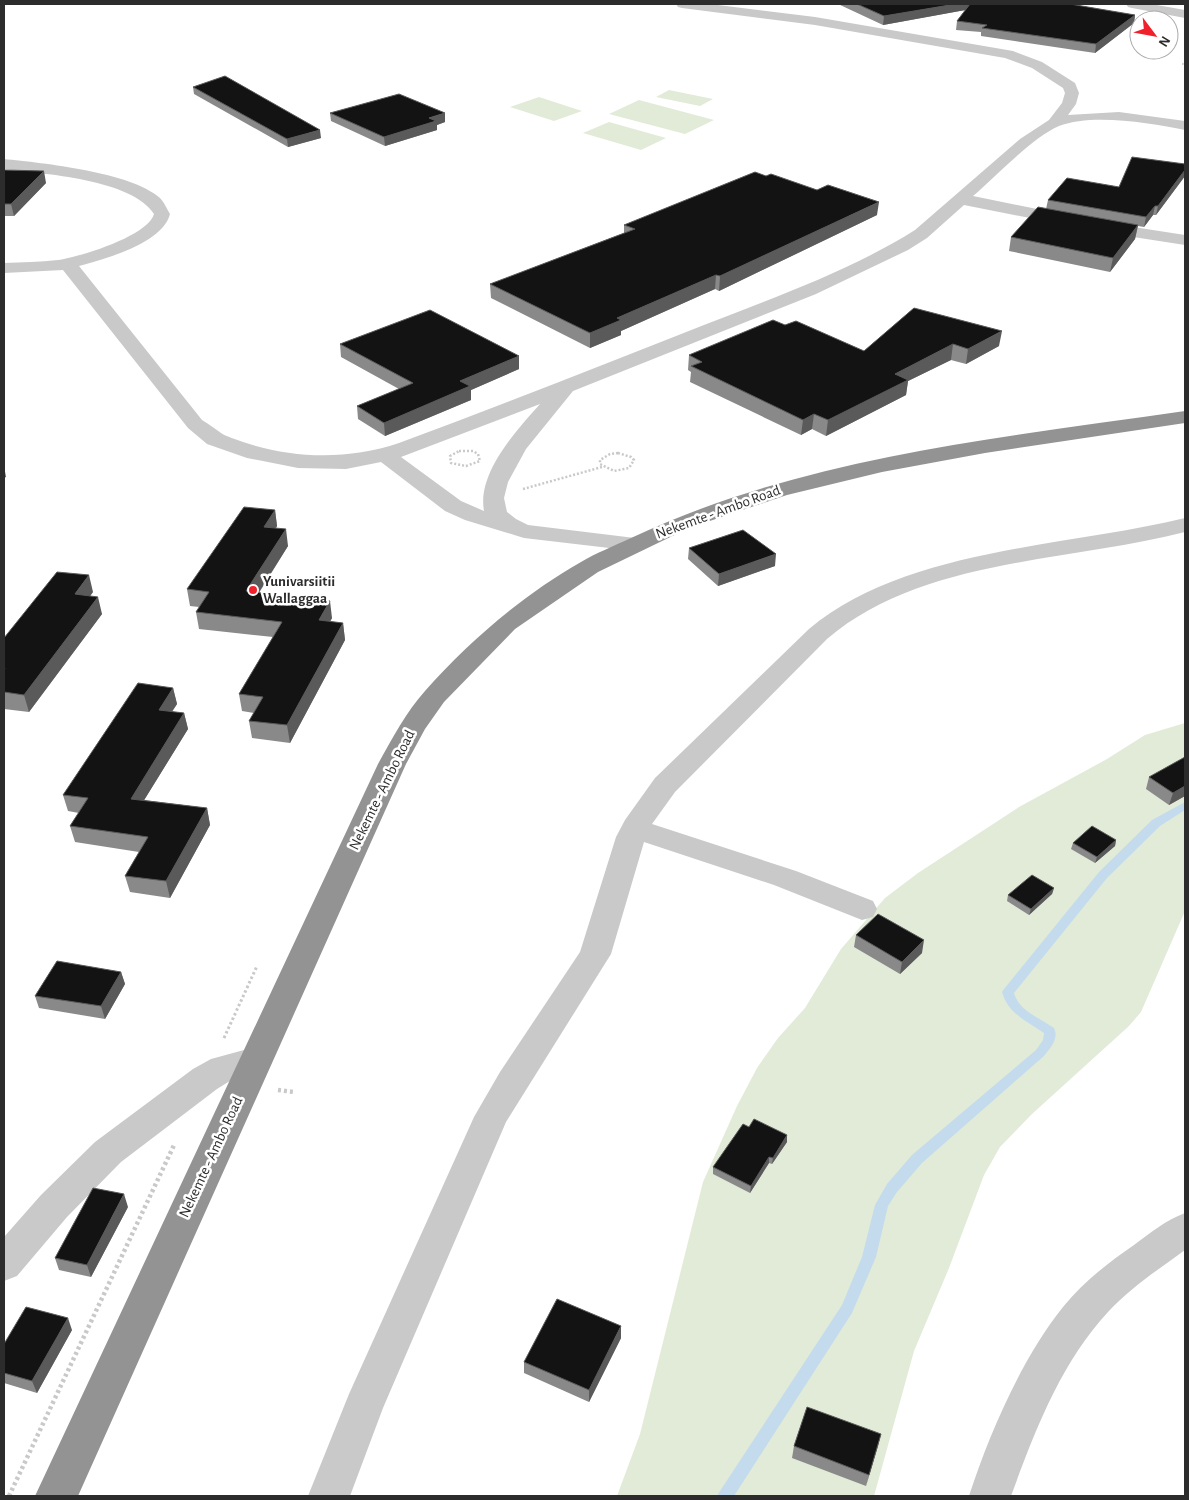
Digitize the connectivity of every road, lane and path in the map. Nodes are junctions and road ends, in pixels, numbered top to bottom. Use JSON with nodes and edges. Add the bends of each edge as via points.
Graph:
{"nodes":[{"id":1,"x":682,"y":4,"type":"edge"},
{"id":2,"x":1132,"y":4,"type":"edge"},
{"id":3,"x":1185,"y":14,"type":"edge"},
{"id":4,"x":1070,"y":86,"type":"junction"},
{"id":5,"x":1086,"y":95,"type":"dead end"},
{"id":6,"x":1101,"y":101,"type":"dead end"},
{"id":7,"x":1158,"y":120,"type":"junction"},
{"id":8,"x":1054,"y":123,"type":"junction"},
{"id":9,"x":1185,"y":124,"type":"edge"},
{"id":10,"x":4,"y":164,"type":"edge"},
{"id":11,"x":961,"y":199,"type":"junction"},
{"id":12,"x":1185,"y":240,"type":"edge"},
{"id":13,"x":67,"y":263,"type":"junction"},
{"id":14,"x":4,"y":268,"type":"edge"},
{"id":15,"x":566,"y":387,"type":"junction"},
{"id":16,"x":1185,"y":417,"type":"edge"},
{"id":17,"x":385,"y":455,"type":"junction"},
{"id":18,"x":449,"y":460,"type":"joint"},
{"id":19,"x":602,"y":467,"type":"junction"},
{"id":20,"x":494,"y":497,"type":"junction"},
{"id":21,"x":509,"y":525,"type":"junction"},
{"id":22,"x":1185,"y":525,"type":"edge"},
{"id":23,"x":635,"y":544,"type":"junction"},
{"id":24,"x":635,"y":829,"type":"junction"},
{"id":25,"x":862,"y":909,"type":"dead end"},
{"id":26,"x":257,"y":966,"type":"dead end"},
{"id":27,"x":255,"y":1060,"type":"junction"},
{"id":28,"x":205,"y":1079,"type":"junction"},
{"id":29,"x":176,"y":1141,"type":"dead end"},
{"id":30,"x":1185,"y":1228,"type":"edge"},
{"id":31,"x":4,"y":1264,"type":"edge"},
{"id":32,"x":9,"y":1496,"type":"edge"},
{"id":33,"x":56,"y":1496,"type":"edge"},
{"id":34,"x":329,"y":1496,"type":"edge"},
{"id":35,"x":990,"y":1496,"type":"edge"}],
"edges":[{"from":1,"to":4,"type":"street","via":[[815,15],[1008,54],[1037,65]]},
{"from":2,"to":3,"type":"street"},
{"from":4,"to":5,"type":"street"},
{"from":4,"to":8,"type":"street","via":[[1069,104]]},
{"from":6,"to":7,"type":"street"},
{"from":7,"to":8,"type":"street","via":[[1099,116]]},
{"from":7,"to":9,"type":"street"},
{"from":8,"to":11,"type":"street","via":[[1025,142]]},
{"from":10,"to":13,"type":"street","via":[[63,171],[113,183],[149,198],[161,210],[163,219],[138,237],[103,253]]},
{"from":11,"to":12,"type":"street"},
{"from":11,"to":15,"type":"street","via":[[916,236],[874,261],[810,290]]},
{"from":13,"to":14,"type":"street"},
{"from":13,"to":17,"type":"street","via":[[195,424],[215,439],[255,453],[298,461],[346,462]]},
{"from":15,"to":17,"type":"street"},
{"from":15,"to":20,"type":"street","via":[[506,462]]},
{"from":16,"to":23,"type":"highway","name":"Nekemte - Ambo Road","via":[[937,456],[820,479],[698,516]]},
{"from":17,"to":21,"type":"street","via":[[453,506]]},
{"from":18,"to":18,"type":"path","via":[[456,466],[470,466],[480,461],[480,457],[473,452],[459,451]]},
{"from":19,"to":19,"type":"path","via":[[625,470],[631,468],[634,460],[625,454],[610,454],[600,460]]},
{"from":19,"to":20,"type":"path"},
{"from":20,"to":21,"type":"street","via":[[496,511]]},
{"from":21,"to":23,"type":"street","via":[[524,532]]},
{"from":22,"to":24,"type":"street","via":[[1127,539],[988,562],[922,580],[854,608],[818,634],[665,785]]},
{"from":23,"to":27,"type":"highway","name":"Nekemte - Ambo Road","via":[[590,567],[524,611],[476,652],[434,697],[413,726],[380,788]]},
{"from":24,"to":25,"type":"street","via":[[785,878]]},
{"from":24,"to":34,"type":"street","via":[[595,954],[491,1117],[363,1408]]},
{"from":26,"to":28,"type":"path"},
{"from":27,"to":28,"type":"street","via":[[223,1068]]},
{"from":27,"to":33,"type":"highway","name":"Nekemte - Ambo Road"},
{"from":28,"to":31,"type":"street","via":[[102,1158],[54,1206]]},
{"from":29,"to":32,"type":"path"},
{"from":30,"to":35,"type":"street","via":[[1121,1277],[1076,1320],[1043,1371]]}]}
